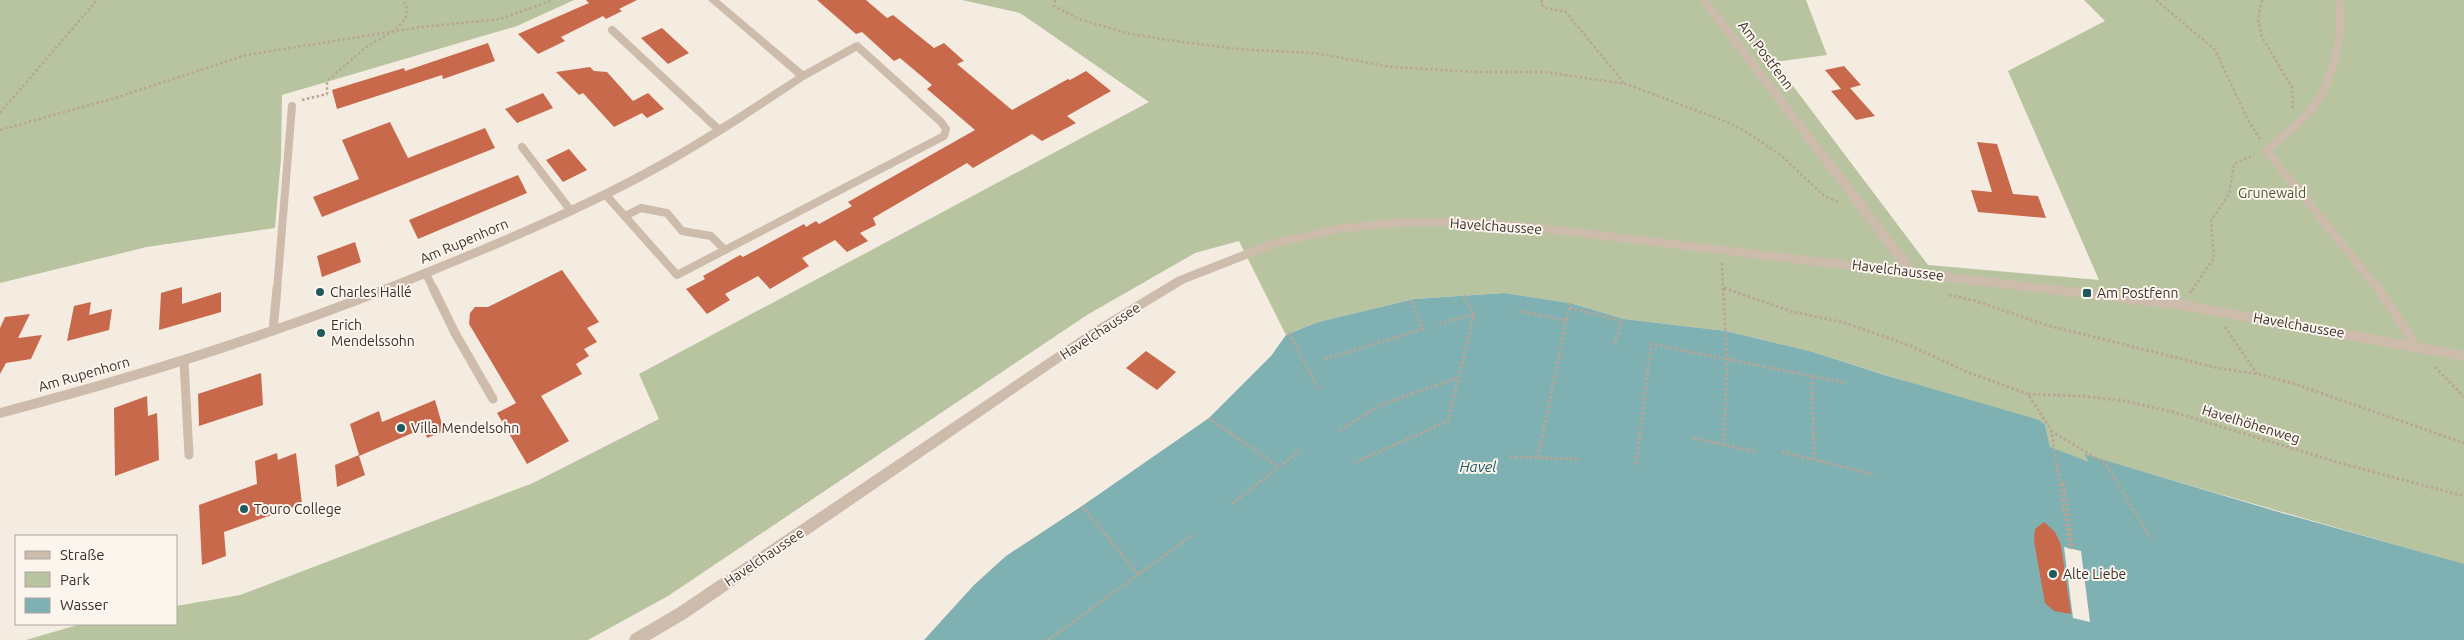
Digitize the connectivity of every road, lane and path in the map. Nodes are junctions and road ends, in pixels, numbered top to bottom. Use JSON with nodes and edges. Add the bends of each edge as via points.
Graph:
{"nodes":[{"id":1,"x":98,"y":0,"type":"edge"},
{"id":2,"x":403,"y":0,"type":"edge"},
{"id":3,"x":553,"y":0,"type":"edge"},
{"id":4,"x":713,"y":0,"type":"edge"},
{"id":5,"x":1054,"y":0,"type":"edge"},
{"id":6,"x":1542,"y":0,"type":"edge"},
{"id":7,"x":1704,"y":0,"type":"edge"},
{"id":8,"x":2156,"y":0,"type":"edge"},
{"id":9,"x":2262,"y":0,"type":"edge"},
{"id":10,"x":2339,"y":0,"type":"edge"},
{"id":11,"x":612,"y":30,"type":"dead end"},
{"id":12,"x":392,"y":32,"type":"junction"},
{"id":13,"x":803,"y":76,"type":"junction"},
{"id":14,"x":1626,"y":84,"type":"junction"},
{"id":15,"x":292,"y":106,"type":"joint"},
{"id":16,"x":0,"y":113,"type":"edge"},
{"id":17,"x":2295,"y":125,"type":"junction"},
{"id":18,"x":0,"y":130,"type":"edge"},
{"id":19,"x":719,"y":130,"type":"junction"},
{"id":20,"x":522,"y":147,"type":"dead end"},
{"id":21,"x":2266,"y":150,"type":"junction"},
{"id":22,"x":605,"y":194,"type":"junction"},
{"id":23,"x":1856,"y":201,"type":"junction"},
{"id":24,"x":571,"y":211,"type":"junction"},
{"id":25,"x":625,"y":216,"type":"junction"},
{"id":26,"x":1722,"y":249,"type":"junction"},
{"id":27,"x":725,"y":250,"type":"junction"},
{"id":28,"x":1911,"y":271,"type":"junction"},
{"id":29,"x":426,"y":274,"type":"junction"},
{"id":30,"x":1724,"y":288,"type":"junction"},
{"id":31,"x":1463,"y":295,"type":"dead end"},
{"id":32,"x":1949,"y":295,"type":"dead end"},
{"id":33,"x":1412,"y":300,"type":"dead end"},
{"id":34,"x":1570,"y":303,"type":"dead end"},
{"id":35,"x":2182,"y":305,"type":"junction"},
{"id":36,"x":1570,"y":308,"type":"junction"},
{"id":37,"x":1519,"y":311,"type":"dead end"},
{"id":38,"x":2216,"y":311,"type":"junction"},
{"id":39,"x":1474,"y":314,"type":"junction"},
{"id":40,"x":1567,"y":320,"type":"junction"},
{"id":41,"x":1439,"y":324,"type":"dead end"},
{"id":42,"x":273,"y":331,"type":"junction"},
{"id":43,"x":1290,"y":333,"type":"dead end"},
{"id":44,"x":1614,"y":346,"type":"dead end"},
{"id":45,"x":2416,"y":346,"type":"junction"},
{"id":46,"x":2464,"y":356,"type":"edge"},
{"id":47,"x":1325,"y":359,"type":"dead end"},
{"id":48,"x":1727,"y":360,"type":"junction"},
{"id":49,"x":184,"y":361,"type":"junction"},
{"id":50,"x":2258,"y":374,"type":"junction"},
{"id":51,"x":1460,"y":377,"type":"junction"},
{"id":52,"x":1812,"y":377,"type":"junction"},
{"id":53,"x":1846,"y":383,"type":"dead end"},
{"id":54,"x":1318,"y":388,"type":"dead end"},
{"id":55,"x":2028,"y":394,"type":"junction"},
{"id":56,"x":2464,"y":397,"type":"edge"},
{"id":57,"x":493,"y":399,"type":"dead end"},
{"id":58,"x":0,"y":413,"type":"edge"},
{"id":59,"x":1209,"y":418,"type":"dead end"},
{"id":60,"x":1340,"y":430,"type":"dead end"},
{"id":61,"x":2051,"y":430,"type":"junction"},
{"id":62,"x":1693,"y":438,"type":"dead end"},
{"id":63,"x":2464,"y":443,"type":"edge"},
{"id":64,"x":1724,"y":445,"type":"junction"},
{"id":65,"x":1300,"y":450,"type":"dead end"},
{"id":66,"x":1758,"y":452,"type":"dead end"},
{"id":67,"x":1782,"y":452,"type":"dead end"},
{"id":68,"x":189,"y":455,"type":"dead end"},
{"id":69,"x":1510,"y":457,"type":"dead end"},
{"id":70,"x":1538,"y":457,"type":"junction"},
{"id":71,"x":1578,"y":459,"type":"dead end"},
{"id":72,"x":1814,"y":459,"type":"junction"},
{"id":73,"x":1356,"y":462,"type":"dead end"},
{"id":74,"x":1636,"y":464,"type":"dead end"},
{"id":75,"x":1279,"y":468,"type":"junction"},
{"id":76,"x":1872,"y":474,"type":"dead end"},
{"id":77,"x":2464,"y":496,"type":"edge"},
{"id":78,"x":1232,"y":504,"type":"dead end"},
{"id":79,"x":1082,"y":506,"type":"dead end"},
{"id":80,"x":1194,"y":534,"type":"dead end"},
{"id":81,"x":2151,"y":539,"type":"dead end"},
{"id":82,"x":2072,"y":549,"type":"dead end"},
{"id":83,"x":1138,"y":574,"type":"junction"},
{"id":84,"x":636,"y":640,"type":"edge"},
{"id":85,"x":1048,"y":640,"type":"edge"}],
"edges":[{"from":1,"to":16,"type":"path"},
{"from":2,"to":12,"type":"path","via":[[407,8],[405,20]]},
{"from":3,"to":12,"type":"path","via":[[500,19]]},
{"from":4,"to":13,"type":"street"},
{"from":5,"to":14,"type":"path","via":[[1054,6],[1079,20],[1168,40],[1315,54],[1391,67],[1544,72]]},
{"from":6,"to":14,"type":"path","via":[[1545,8],[1566,12],[1620,81]]},
{"from":7,"to":23,"type":"street","name":"Am Postfenn"},
{"from":8,"to":21,"type":"path","via":[[2215,50]]},
{"from":9,"to":17,"type":"path","via":[[2258,20],[2262,38],[2292,87]]},
{"from":10,"to":17,"type":"lane","via":[[2341,32],[2324,86],[2311,109]]},
{"from":11,"to":19,"type":"lane"},
{"from":12,"to":15,"type":"path","via":[[366,47],[334,74],[327,81],[327,94],[293,103]]},
{"from":12,"to":18,"type":"path","via":[[246,56]]},
{"from":13,"to":19,"type":"street","name":"Am Rupenhorn"},
{"from":13,"to":27,"type":"lane","via":[[857,46],[942,122],[946,130],[944,136]]},
{"from":14,"to":23,"type":"path","via":[[1748,133],[1782,156],[1830,200]]},
{"from":15,"to":42,"type":"lane"},
{"from":17,"to":21,"type":"lane"},
{"from":19,"to":22,"type":"street","name":"Am Rupenhorn"},
{"from":20,"to":24,"type":"lane"},
{"from":21,"to":35,"type":"path","via":[[2234,164],[2229,194],[2211,222],[2214,258]]},
{"from":21,"to":45,"type":"lane","via":[[2376,285]]},
{"from":22,"to":24,"type":"street","name":"Am Rupenhorn"},
{"from":22,"to":25,"type":"lane"},
{"from":23,"to":28,"type":"street","name":"Am Postfenn"},
{"from":24,"to":29,"type":"street","name":"Am Rupenhorn"},
{"from":25,"to":27,"type":"lane","via":[[641,208],[667,213],[682,231],[711,236]]},
{"from":25,"to":27,"type":"lane","via":[[678,275]]},
{"from":26,"to":28,"type":"street","name":"Havelchaussee"},
{"from":26,"to":30,"type":"path"},
{"from":26,"to":84,"type":"street","name":"Havelchaussee","via":[[1469,222],[1405,222],[1337,229],[1275,244],[1181,280],[1100,329],[682,613]]},
{"from":28,"to":35,"type":"street","name":"Havelchaussee"},
{"from":29,"to":42,"type":"street","name":"Am Rupenhorn"},
{"from":29,"to":57,"type":"lane"},
{"from":30,"to":48,"type":"path"},
{"from":30,"to":55,"type":"path","name":"Havelhöhenweg","via":[[1911,346],[1967,372]]},
{"from":31,"to":39,"type":"path"},
{"from":32,"to":50,"type":"path","via":[[2046,325],[2218,368]]},
{"from":33,"to":47,"type":"path","via":[[1423,329]]},
{"from":34,"to":36,"type":"path"},
{"from":35,"to":38,"type":"street","name":"Havelchaussee"},
{"from":36,"to":40,"type":"path"},
{"from":36,"to":44,"type":"path","via":[[1622,321]]},
{"from":37,"to":40,"type":"path"},
{"from":38,"to":45,"type":"street","name":"Havelchaussee"},
{"from":38,"to":50,"type":"path"},
{"from":39,"to":41,"type":"path"},
{"from":39,"to":51,"type":"path"},
{"from":40,"to":70,"type":"path"},
{"from":42,"to":49,"type":"street","name":"Am Rupenhorn"},
{"from":43,"to":54,"type":"path"},
{"from":45,"to":46,"type":"street","name":"Havelchaussee"},
{"from":45,"to":56,"type":"path"},
{"from":48,"to":52,"type":"path"},
{"from":48,"to":64,"type":"path"},
{"from":48,"to":74,"type":"path","via":[[1651,344]]},
{"from":49,"to":58,"type":"street","name":"Am Rupenhorn"},
{"from":49,"to":68,"type":"lane"},
{"from":50,"to":63,"type":"path"},
{"from":51,"to":60,"type":"path","via":[[1381,405]]},
{"from":51,"to":73,"type":"path","via":[[1448,421]]},
{"from":52,"to":53,"type":"path"},
{"from":52,"to":72,"type":"path"},
{"from":55,"to":61,"type":"path"},
{"from":55,"to":77,"type":"path","name":"Havelhöhenweg","via":[[2125,401]]},
{"from":59,"to":75,"type":"path"},
{"from":61,"to":81,"type":"path","via":[[2106,464]]},
{"from":61,"to":82,"type":"path","via":[[2060,483],[2064,484]]},
{"from":62,"to":64,"type":"path"},
{"from":64,"to":66,"type":"path"},
{"from":65,"to":75,"type":"path"},
{"from":67,"to":72,"type":"path"},
{"from":69,"to":70,"type":"path"},
{"from":70,"to":71,"type":"path"},
{"from":72,"to":76,"type":"path"},
{"from":75,"to":78,"type":"path"},
{"from":79,"to":83,"type":"path"},
{"from":80,"to":83,"type":"path"},
{"from":83,"to":85,"type":"path"}]}
